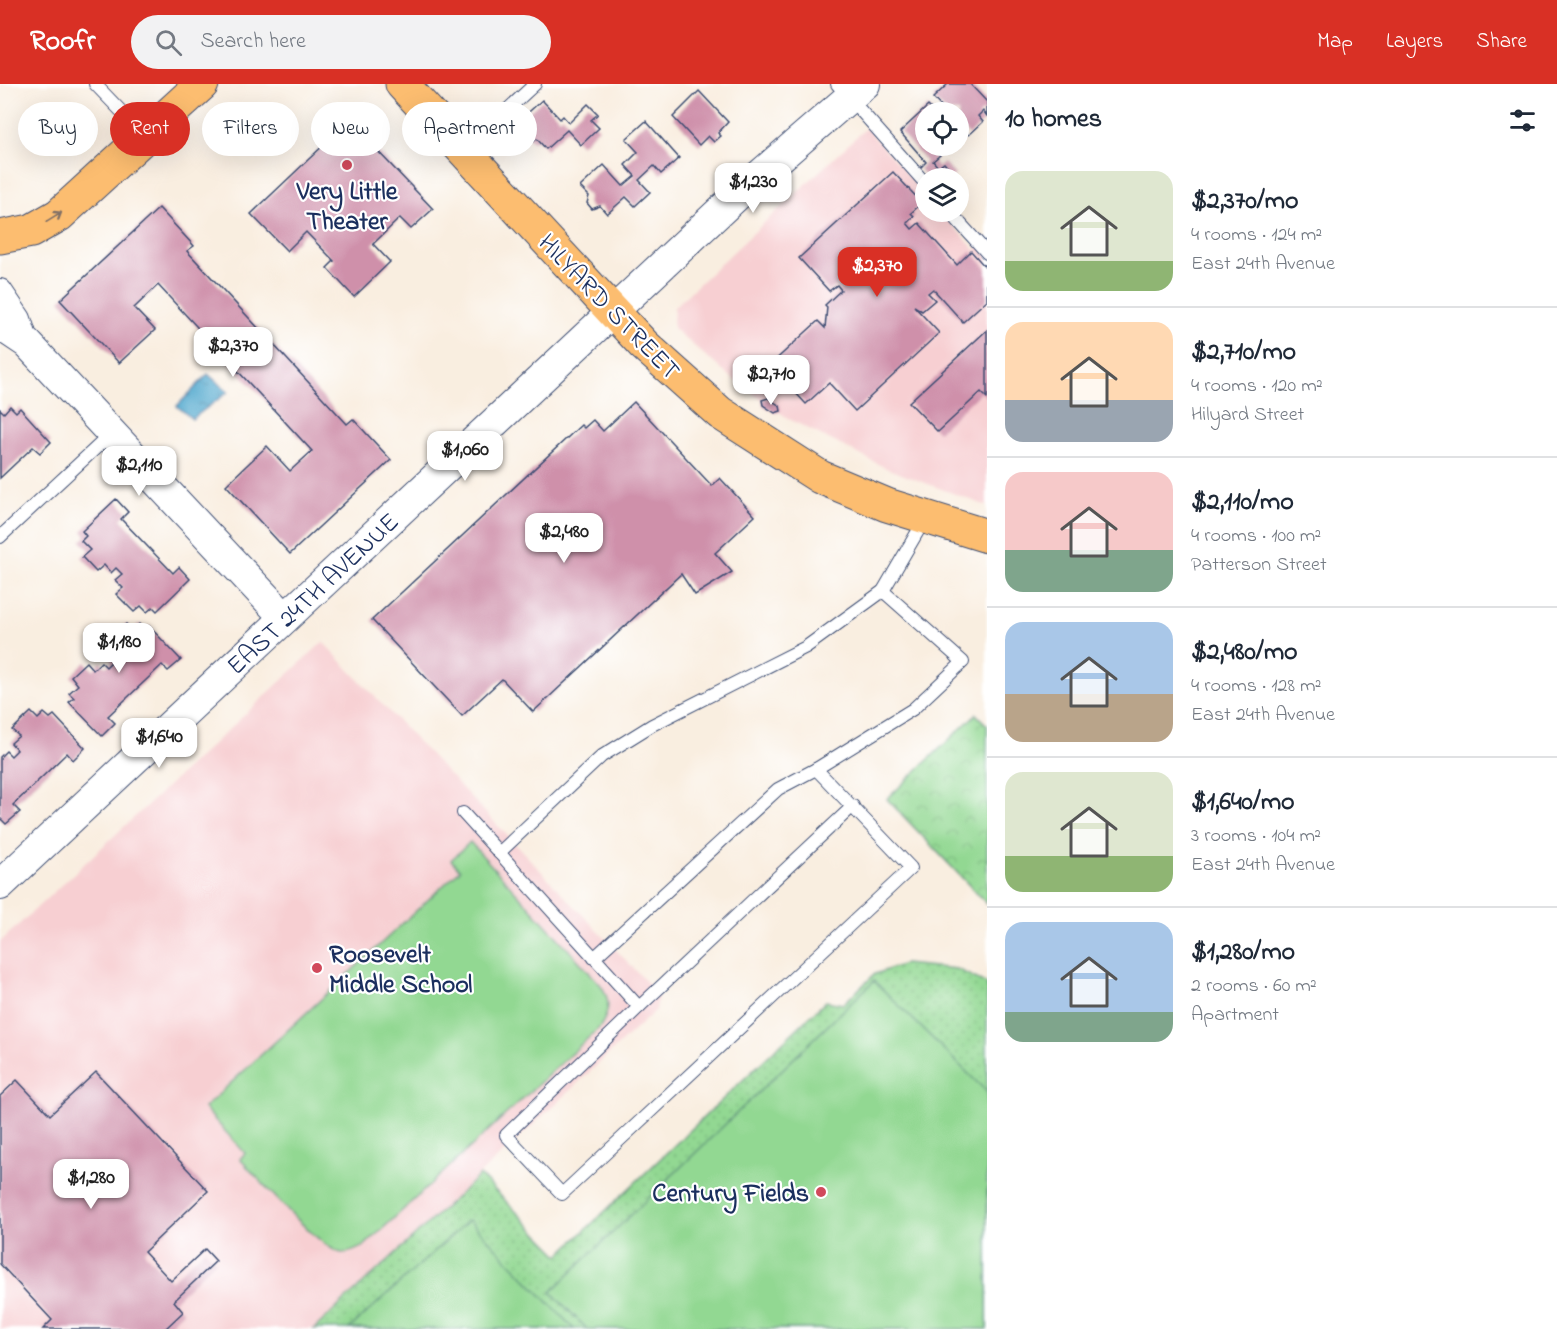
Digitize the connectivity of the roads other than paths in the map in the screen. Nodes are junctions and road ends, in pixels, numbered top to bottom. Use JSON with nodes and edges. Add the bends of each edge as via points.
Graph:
{"nodes":[{"id":1,"x":95,"y":84,"type":"edge"},
{"id":2,"x":534,"y":84,"type":"edge"},
{"id":3,"x":199,"y":85,"type":"edge"},
{"id":4,"x":400,"y":85,"type":"edge"},
{"id":5,"x":850,"y":89,"type":"edge"},
{"id":6,"x":112,"y":102,"type":"edge"},
{"id":7,"x":181,"y":102,"type":"edge"},
{"id":8,"x":416,"y":102,"type":"edge"},
{"id":9,"x":515,"y":102,"type":"edge"},
{"id":10,"x":123,"y":156,"type":"edge"},
{"id":11,"x":466,"y":156,"type":"edge"},
{"id":12,"x":915,"y":170,"type":"edge"},
{"id":13,"x":959,"y":222,"type":"edge"},
{"id":14,"x":0,"y":237,"type":"edge"},
{"id":15,"x":987,"y":253,"type":"edge"},
{"id":16,"x":0,"y":291,"type":"edge"},
{"id":17,"x":613,"y":312,"type":"junction"},
{"id":18,"x":0,"y":325,"type":"edge"},
{"id":19,"x":27,"y":343,"type":"junction"},
{"id":20,"x":112,"y":434,"type":"junction"},
{"id":21,"x":926,"y":516,"type":"junction"},
{"id":22,"x":987,"y":536,"type":"edge"},
{"id":23,"x":0,"y":537,"type":"edge"},
{"id":24,"x":883,"y":591,"type":"junction"},
{"id":25,"x":285,"y":618,"type":"junction"},
{"id":26,"x":816,"y":769,"type":"junction"},
{"id":27,"x":853,"y":806,"type":"junction"},
{"id":28,"x":463,"y":813,"type":"dead end"},
{"id":29,"x":499,"y":853,"type":"junction"},
{"id":30,"x":0,"y":885,"type":"edge"},
{"id":31,"x":594,"y":958,"type":"junction"},
{"id":32,"x":639,"y":1007,"type":"junction"}],
"edges":[{"from":1,"to":6,"type":"lane"},
{"from":2,"to":9,"type":"lane"},
{"from":3,"to":7,"type":"main road"},
{"from":4,"to":8,"type":"main road","name":"HILYARD STREET"},
{"from":5,"to":12,"type":"lane"},
{"from":5,"to":17,"type":"street","name":"EAST 24TH AVENUE"},
{"from":14,"to":10,"type":"main road","one_way":true,"via":[[31,231],[59,215]]},
{"from":11,"to":17,"type":"main road","name":"HILYARD STREET"},
{"from":13,"to":15,"type":"lane"},
{"from":16,"to":19,"type":"street","via":[[19,319]]},
{"from":17,"to":21,"type":"main road","name":"HILYARD STREET","via":[[696,394],[751,435],[820,477],[887,505]]},
{"from":17,"to":25,"type":"street","name":"EAST 24TH AVENUE"},
{"from":18,"to":19,"type":"street"},
{"from":19,"to":20,"type":"street"},
{"from":20,"to":23,"type":"lane"},
{"from":20,"to":25,"type":"street"},
{"from":21,"to":22,"type":"main road","name":"HILYARD STREET"},
{"from":21,"to":24,"type":"lane"},
{"from":24,"to":26,"type":"lane","via":[[963,662],[913,709]]},
{"from":24,"to":29,"type":"lane","via":[[806,647],[652,725],[602,756]]},
{"from":25,"to":30,"type":"street","name":"EAST 24TH AVENUE"},
{"from":26,"to":27,"type":"lane"},
{"from":26,"to":31,"type":"lane","via":[[778,789]]},
{"from":27,"to":32,"type":"lane"},
{"from":27,"to":32,"type":"lane","via":[[912,868],[562,1194],[506,1135]]},
{"from":28,"to":29,"type":"lane"},
{"from":29,"to":31,"type":"lane"},
{"from":31,"to":32,"type":"lane"}]}
